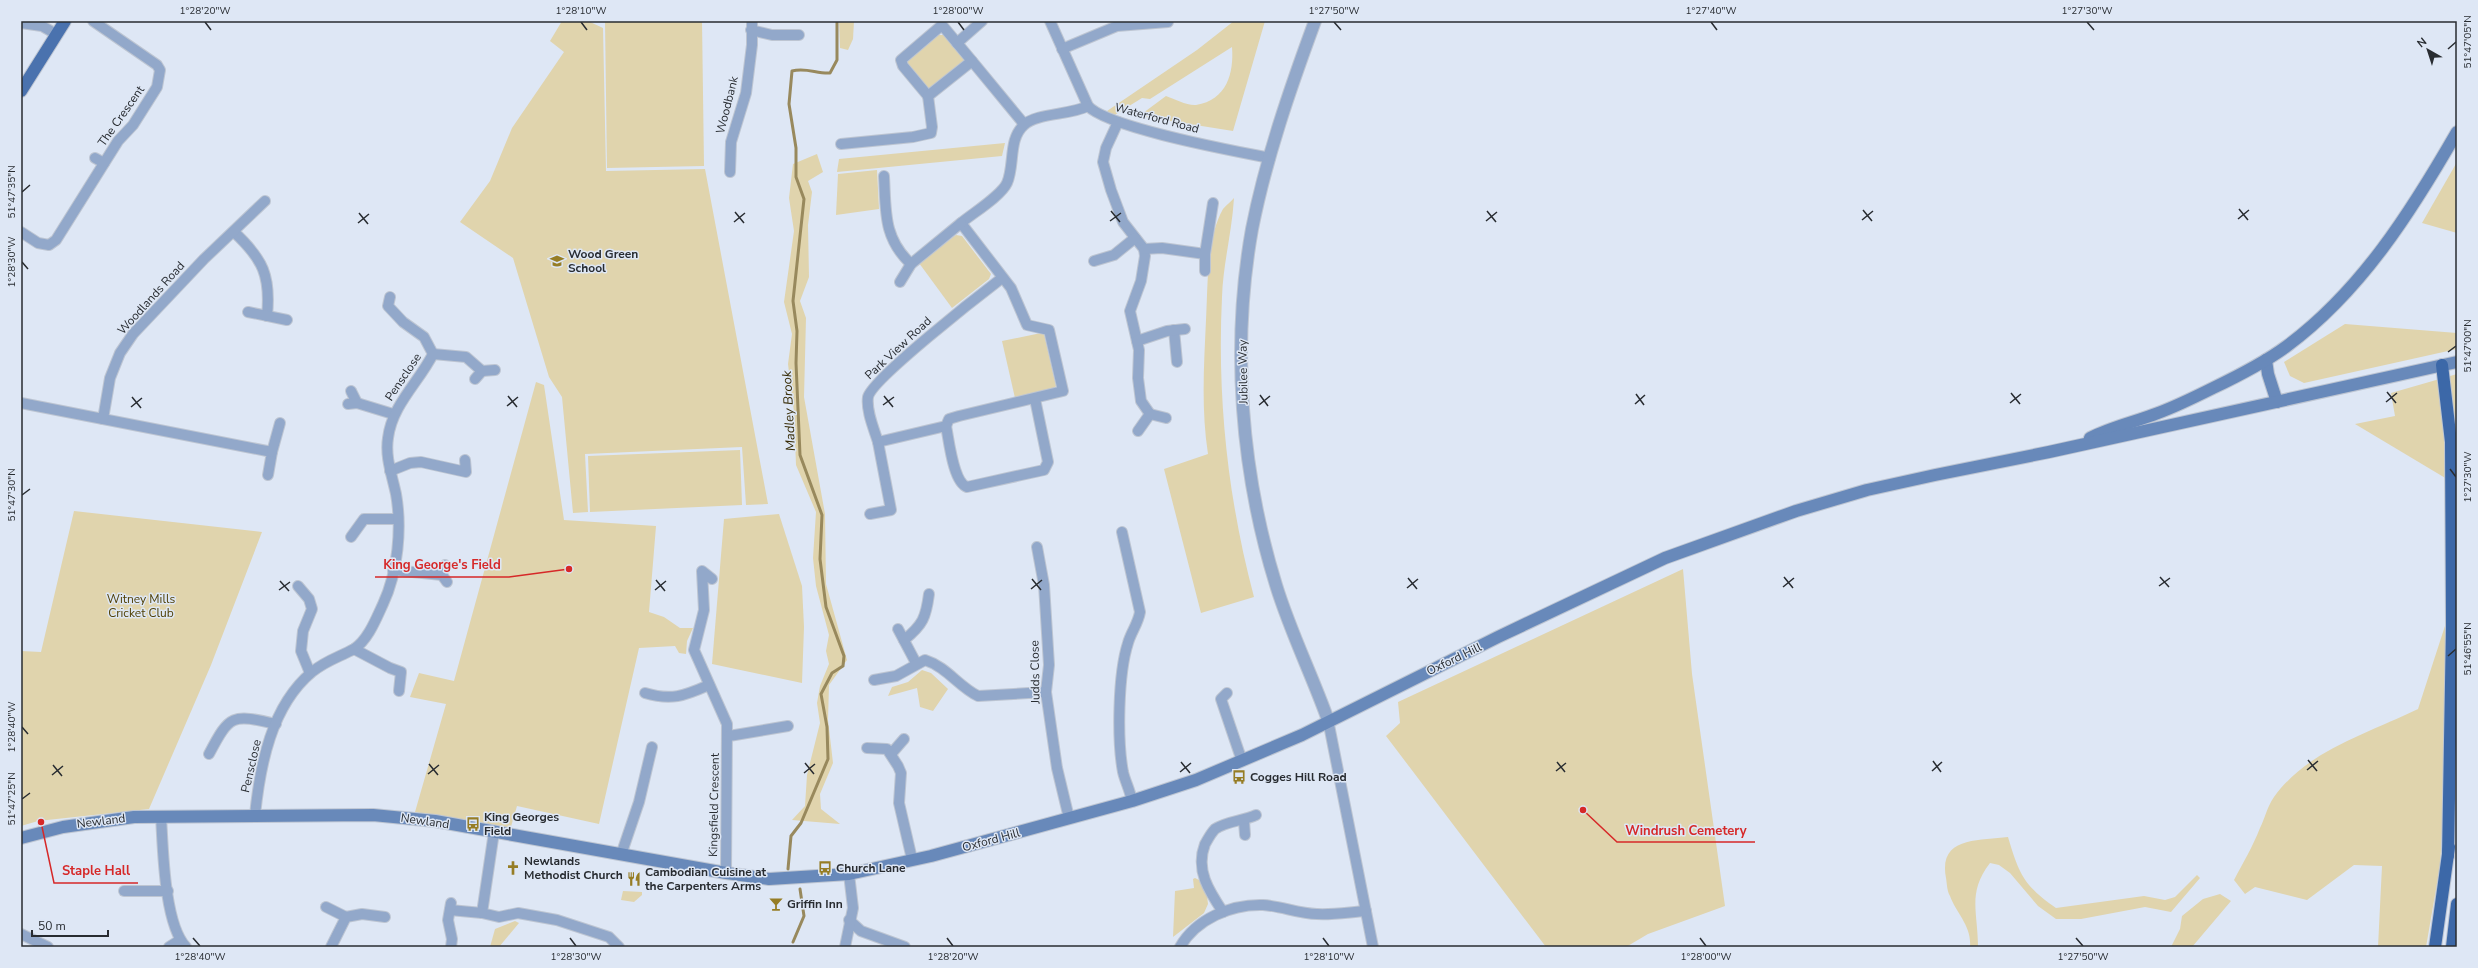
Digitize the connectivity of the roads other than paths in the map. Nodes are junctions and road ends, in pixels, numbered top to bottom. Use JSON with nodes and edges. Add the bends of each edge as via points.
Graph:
{"nodes":[{"id":1,"x":65,"y":21,"type":"edge"},
{"id":2,"x":93,"y":21,"type":"edge"},
{"id":3,"x":982,"y":21,"type":"edge"},
{"id":4,"x":1050,"y":21,"type":"edge"},
{"id":5,"x":1315,"y":21,"type":"edge"},
{"id":6,"x":1168,"y":22,"type":"edge"},
{"id":7,"x":21,"y":23,"type":"edge"},
{"id":8,"x":751,"y":26,"type":"edge"},
{"id":9,"x":56,"y":34,"type":"junction"},
{"id":10,"x":799,"y":35,"type":"dead end"},
{"id":11,"x":957,"y":43,"type":"junction"},
{"id":12,"x":1062,"y":49,"type":"junction"},
{"id":13,"x":972,"y":61,"type":"junction"},
{"id":14,"x":21,"y":91,"type":"edge"},
{"id":15,"x":928,"y":96,"type":"junction"},
{"id":16,"x":1088,"y":106,"type":"junction"},
{"id":17,"x":1118,"y":122,"type":"junction"},
{"id":18,"x":1024,"y":124,"type":"junction"},
{"id":19,"x":2457,"y":132,"type":"edge"},
{"id":20,"x":841,"y":144,"type":"dead end"},
{"id":21,"x":1270,"y":158,"type":"junction"},
{"id":22,"x":730,"y":172,"type":"dead end"},
{"id":23,"x":884,"y":176,"type":"dead end"},
{"id":24,"x":265,"y":201,"type":"dead end"},
{"id":25,"x":1213,"y":203,"type":"dead end"},
{"id":26,"x":961,"y":223,"type":"junction"},
{"id":27,"x":21,"y":232,"type":"edge"},
{"id":28,"x":234,"y":232,"type":"junction"},
{"id":29,"x":1136,"y":238,"type":"junction"},
{"id":30,"x":1144,"y":249,"type":"junction"},
{"id":31,"x":1205,"y":254,"type":"junction"},
{"id":32,"x":1094,"y":261,"type":"dead end"},
{"id":33,"x":911,"y":264,"type":"junction"},
{"id":34,"x":1205,"y":271,"type":"dead end"},
{"id":35,"x":1002,"y":278,"type":"junction"},
{"id":36,"x":900,"y":282,"type":"dead end"},
{"id":37,"x":386,"y":305,"type":"dead end"},
{"id":38,"x":248,"y":312,"type":"dead end"},
{"id":39,"x":267,"y":316,"type":"junction"},
{"id":40,"x":287,"y":320,"type":"dead end"},
{"id":41,"x":1185,"y":329,"type":"dead end"},
{"id":42,"x":1174,"y":330,"type":"junction"},
{"id":43,"x":1137,"y":341,"type":"junction"},
{"id":44,"x":433,"y":354,"type":"junction"},
{"id":45,"x":2266,"y":360,"type":"junction"},
{"id":46,"x":1177,"y":362,"type":"dead end"},
{"id":47,"x":2457,"y":362,"type":"edge"},
{"id":48,"x":2442,"y":365,"type":"junction"},
{"id":49,"x":482,"y":370,"type":"junction"},
{"id":50,"x":495,"y":370,"type":"dead end"},
{"id":51,"x":475,"y":379,"type":"dead end"},
{"id":52,"x":351,"y":391,"type":"dead end"},
{"id":53,"x":1035,"y":398,"type":"junction"},
{"id":54,"x":2277,"y":402,"type":"junction"},
{"id":55,"x":21,"y":403,"type":"edge"},
{"id":56,"x":394,"y":414,"type":"junction"},
{"id":57,"x":1150,"y":414,"type":"junction"},
{"id":58,"x":1166,"y":418,"type":"dead end"},
{"id":59,"x":103,"y":419,"type":"junction"},
{"id":60,"x":280,"y":423,"type":"dead end"},
{"id":61,"x":946,"y":426,"type":"junction"},
{"id":62,"x":1138,"y":431,"type":"dead end"},
{"id":63,"x":878,"y":442,"type":"junction"},
{"id":64,"x":2074,"y":446,"type":"junction"},
{"id":65,"x":272,"y":452,"type":"junction"},
{"id":66,"x":465,"y":460,"type":"dead end"},
{"id":67,"x":390,"y":470,"type":"junction"},
{"id":68,"x":268,"y":475,"type":"dead end"},
{"id":69,"x":870,"y":514,"type":"dead end"},
{"id":70,"x":397,"y":518,"type":"junction"},
{"id":71,"x":1122,"y":532,"type":"dead end"},
{"id":72,"x":351,"y":537,"type":"dead end"},
{"id":73,"x":1037,"y":547,"type":"dead end"},
{"id":74,"x":392,"y":570,"type":"junction"},
{"id":75,"x":445,"y":574,"type":"dead end"},
{"id":76,"x":712,"y":579,"type":"dead end"},
{"id":77,"x":298,"y":586,"type":"dead end"},
{"id":78,"x":929,"y":594,"type":"dead end"},
{"id":79,"x":898,"y":629,"type":"dead end"},
{"id":80,"x":904,"y":640,"type":"junction"},
{"id":81,"x":354,"y":649,"type":"junction"},
{"id":82,"x":916,"y":663,"type":"junction"},
{"id":83,"x":310,"y":673,"type":"junction"},
{"id":84,"x":874,"y":680,"type":"dead end"},
{"id":85,"x":709,"y":685,"type":"junction"},
{"id":86,"x":399,"y":691,"type":"dead end"},
{"id":87,"x":1046,"y":692,"type":"junction"},
{"id":88,"x":1227,"y":692,"type":"dead end"},
{"id":89,"x":645,"y":693,"type":"dead end"},
{"id":90,"x":1328,"y":720,"type":"junction"},
{"id":91,"x":276,"y":724,"type":"junction"},
{"id":92,"x":788,"y":726,"type":"dead end"},
{"id":93,"x":729,"y":736,"type":"junction"},
{"id":94,"x":904,"y":739,"type":"dead end"},
{"id":95,"x":652,"y":747,"type":"dead end"},
{"id":96,"x":867,"y":748,"type":"dead end"},
{"id":97,"x":209,"y":754,"type":"dead end"},
{"id":98,"x":891,"y":754,"type":"junction"},
{"id":99,"x":1242,"y":761,"type":"junction"},
{"id":100,"x":2457,"y":773,"type":"edge"},
{"id":101,"x":1132,"y":801,"type":"junction"},
{"id":102,"x":1256,"y":814,"type":"dead end"},
{"id":103,"x":255,"y":815,"type":"junction"},
{"id":104,"x":161,"y":816,"type":"junction"},
{"id":105,"x":1069,"y":818,"type":"junction"},
{"id":106,"x":1244,"y":821,"type":"junction"},
{"id":107,"x":494,"y":832,"type":"junction"},
{"id":108,"x":1246,"y":835,"type":"dead end"},
{"id":109,"x":21,"y":838,"type":"edge"},
{"id":110,"x":622,"y":856,"type":"junction"},
{"id":111,"x":2448,"y":856,"type":"junction"},
{"id":112,"x":912,"y":859,"type":"junction"},
{"id":113,"x":726,"y":873,"type":"junction"},
{"id":114,"x":849,"y":874,"type":"junction"},
{"id":115,"x":124,"y":891,"type":"dead end"},
{"id":116,"x":168,"y":891,"type":"junction"},
{"id":117,"x":2457,"y":904,"type":"edge"},
{"id":118,"x":326,"y":907,"type":"dead end"},
{"id":119,"x":1366,"y":911,"type":"junction"},
{"id":120,"x":1223,"y":912,"type":"junction"},
{"id":121,"x":482,"y":913,"type":"junction"},
{"id":122,"x":346,"y":917,"type":"junction"},
{"id":123,"x":385,"y":917,"type":"dead end"},
{"id":124,"x":849,"y":920,"type":"junction"},
{"id":125,"x":21,"y":934,"type":"edge"},
{"id":126,"x":183,"y":944,"type":"edge"},
{"id":127,"x":48,"y":947,"type":"edge"},
{"id":128,"x":169,"y":947,"type":"edge"},
{"id":129,"x":331,"y":947,"type":"edge"},
{"id":130,"x":451,"y":947,"type":"edge"},
{"id":131,"x":619,"y":947,"type":"edge"},
{"id":132,"x":845,"y":947,"type":"edge"},
{"id":133,"x":905,"y":947,"type":"edge"},
{"id":134,"x":1180,"y":947,"type":"edge"},
{"id":135,"x":1373,"y":947,"type":"edge"},
{"id":136,"x":2435,"y":947,"type":"edge"},
{"id":137,"x":2452,"y":947,"type":"edge"}],
"edges":[{"from":1,"to":9,"type":"main road"},
{"from":2,"to":27,"type":"street","name":"The Crescent","via":[[157,65],[160,70],[157,87],[133,125],[100,161],[56,240],[49,244],[38,243]]},
{"from":3,"to":11,"type":"street"},
{"from":4,"to":12,"type":"street"},
{"from":5,"to":21,"type":"street","name":"Jubilee Way","via":[[1283,111]]},
{"from":6,"to":12,"type":"street","via":[[1117,26]]},
{"from":7,"to":9,"type":"street","via":[[42,26]]},
{"from":8,"to":10,"type":"street","via":[[772,35]]},
{"from":8,"to":22,"type":"street","name":"Woodbank","via":[[752,45],[746,93],[731,142]]},
{"from":9,"to":14,"type":"main road"},
{"from":11,"to":13,"type":"street"},
{"from":11,"to":15,"type":"street","via":[[942,25],[901,60],[902,66]]},
{"from":12,"to":16,"type":"street"},
{"from":13,"to":15,"type":"street"},
{"from":13,"to":18,"type":"street"},
{"from":15,"to":20,"type":"street","via":[[931,133]]},
{"from":16,"to":17,"type":"street","name":"Waterford Road"},
{"from":16,"to":18,"type":"street"},
{"from":17,"to":21,"type":"street","name":"Waterford Road"},
{"from":17,"to":29,"type":"street","via":[[1106,148],[1104,170],[1123,222]]},
{"from":18,"to":26,"type":"street","via":[[1016,139],[1011,172],[1006,185]]},
{"from":19,"to":45,"type":"main road","via":[[2414,205],[2367,269],[2309,328]]},
{"from":21,"to":90,"type":"street","name":"Jubilee Way","via":[[1252,230],[1245,292],[1242,375],[1246,440],[1257,508],[1276,584]]},
{"from":23,"to":33,"type":"street","via":[[890,237]]},
{"from":24,"to":28,"type":"street","name":"Woodlands Road"},
{"from":25,"to":31,"type":"street"},
{"from":26,"to":33,"type":"street"},
{"from":26,"to":35,"type":"street"},
{"from":28,"to":39,"type":"street","via":[[255,252],[262,264],[269,294]]},
{"from":28,"to":59,"type":"street","name":"Woodlands Road","via":[[204,259],[132,334],[120,353],[110,378]]},
{"from":29,"to":30,"type":"street"},
{"from":29,"to":32,"type":"street","via":[[1114,255]]},
{"from":30,"to":31,"type":"street","via":[[1162,248]]},
{"from":30,"to":43,"type":"street","via":[[1144,268],[1130,311]]},
{"from":31,"to":34,"type":"street"},
{"from":33,"to":36,"type":"street"},
{"from":35,"to":53,"type":"street","via":[[1017,299],[1020,314],[1027,325],[1049,330],[1063,391]]},
{"from":35,"to":63,"type":"street","name":"Park View Road","via":[[928,336],[870,393],[869,407]]},
{"from":37,"to":44,"type":"street","name":"Pensclose","via":[[424,337]]},
{"from":38,"to":39,"type":"street"},
{"from":39,"to":40,"type":"street"},
{"from":41,"to":42,"type":"street"},
{"from":42,"to":43,"type":"street"},
{"from":42,"to":46,"type":"street"},
{"from":43,"to":57,"type":"street","via":[[1140,395]]},
{"from":44,"to":49,"type":"street","name":"Pensclose","via":[[466,357]]},
{"from":44,"to":56,"type":"street","name":"Pensclose","via":[[418,381]]},
{"from":45,"to":54,"type":"main road"},
{"from":45,"to":64,"type":"main road","via":[[2186,401],[2103,432]]},
{"from":47,"to":48,"type":"main road"},
{"from":48,"to":54,"type":"main road"},
{"from":48,"to":111,"type":"highway","via":[[2451,442],[2452,626]]},
{"from":49,"to":50,"type":"street"},
{"from":49,"to":51,"type":"street"},
{"from":52,"to":56,"type":"street","name":"Pensclose","via":[[352,404]]},
{"from":53,"to":61,"type":"street","via":[[949,419]]},
{"from":53,"to":61,"type":"street","via":[[1048,462],[1044,470],[967,487],[957,478]]},
{"from":54,"to":64,"type":"main road"},
{"from":55,"to":59,"type":"street"},
{"from":56,"to":67,"type":"street","name":"Pensclose","via":[[387,444]]},
{"from":57,"to":58,"type":"street"},
{"from":57,"to":62,"type":"street"},
{"from":59,"to":65,"type":"street"},
{"from":60,"to":65,"type":"street"},
{"from":61,"to":63,"type":"street"},
{"from":63,"to":69,"type":"street","name":"Park View Road","via":[[895,509]]},
{"from":64,"to":90,"type":"main road","name":"Oxford Hill","via":[[1867,490],[1796,511],[1665,558]]},
{"from":65,"to":68,"type":"street"},
{"from":66,"to":67,"type":"street","via":[[466,472],[421,462]]},
{"from":67,"to":70,"type":"street","name":"Pensclose","via":[[396,496]]},
{"from":70,"to":72,"type":"street","via":[[364,518]]},
{"from":70,"to":74,"type":"street","name":"Pensclose","via":[[398,540]]},
{"from":71,"to":101,"type":"street","via":[[1140,612],[1138,624],[1128,643],[1122,676],[1121,760]]},
{"from":73,"to":87,"type":"street","name":"Judds Close","via":[[1044,585],[1049,665]]},
{"from":74,"to":75,"type":"street"},
{"from":74,"to":81,"type":"street","name":"Pensclose","via":[[390,587],[383,604],[364,640]]},
{"from":76,"to":85,"type":"street","name":"Kingsfield Crescent","via":[[702,571],[704,610],[694,650]]},
{"from":77,"to":83,"type":"street","via":[[309,599],[312,609],[303,631],[301,651]]},
{"from":78,"to":80,"type":"street","via":[[926,616],[917,630]]},
{"from":79,"to":80,"type":"street"},
{"from":80,"to":82,"type":"street"},
{"from":81,"to":83,"type":"street","name":"Pensclose","via":[[324,663]]},
{"from":81,"to":86,"type":"street","via":[[401,672]]},
{"from":82,"to":84,"type":"street","via":[[896,676]]},
{"from":82,"to":87,"type":"street","via":[[925,660],[936,663],[968,691],[978,696]]},
{"from":83,"to":91,"type":"street","name":"Pensclose","via":[[292,694]]},
{"from":85,"to":89,"type":"street","via":[[673,697],[662,698]]},
{"from":85,"to":93,"type":"street","name":"Kingsfield Crescent","via":[[728,724]]},
{"from":87,"to":105,"type":"street","name":"Judds Close","via":[[1056,768]]},
{"from":88,"to":99,"type":"street","via":[[1222,699]]},
{"from":90,"to":99,"type":"main road","name":"Oxford Hill","via":[[1302,735]]},
{"from":90,"to":119,"type":"street"},
{"from":91,"to":97,"type":"street","via":[[239,718],[230,720]]},
{"from":91,"to":103,"type":"street","name":"Pensclose","via":[[260,774]]},
{"from":92,"to":93,"type":"street"},
{"from":93,"to":113,"type":"street","name":"Kingsfield Crescent"},
{"from":94,"to":98,"type":"street"},
{"from":95,"to":110,"type":"street","via":[[639,802]]},
{"from":96,"to":98,"type":"street","via":[[887,749]]},
{"from":98,"to":112,"type":"street","via":[[901,773],[899,803]]},
{"from":99,"to":101,"type":"main road","name":"Oxford Hill","via":[[1196,780]]},
{"from":100,"to":111,"type":"highway"},
{"from":101,"to":105,"type":"main road","name":"Oxford Hill"},
{"from":102,"to":106,"type":"street"},
{"from":103,"to":104,"type":"main road","name":"Newland"},
{"from":103,"to":107,"type":"main road","name":"Newland","via":[[373,815],[435,821]]},
{"from":104,"to":109,"type":"main road","name":"Newland","via":[[109,819]]},
{"from":104,"to":116,"type":"street"},
{"from":105,"to":112,"type":"main road","name":"Oxford Hill"},
{"from":106,"to":108,"type":"street"},
{"from":106,"to":120,"type":"street","via":[[1225,824],[1215,830],[1201,855],[1201,870]]},
{"from":107,"to":110,"type":"main road","name":"Newland"},
{"from":107,"to":121,"type":"street"},
{"from":110,"to":113,"type":"main road","name":"Newland"},
{"from":111,"to":136,"type":"highway"},
{"from":112,"to":114,"type":"main road","name":"Oxford Hill"},
{"from":113,"to":114,"type":"main road","name":"Newland","via":[[769,879]]},
{"from":114,"to":124,"type":"street","via":[[853,891]]},
{"from":115,"to":116,"type":"street"},
{"from":116,"to":126,"type":"street","via":[[174,927]]},
{"from":117,"to":137,"type":"highway"},
{"from":118,"to":122,"type":"street"},
{"from":119,"to":120,"type":"street","via":[[1317,914],[1263,905]]},
{"from":119,"to":135,"type":"street"},
{"from":120,"to":134,"type":"street","via":[[1194,928]]},
{"from":121,"to":130,"type":"street","via":[[451,906],[448,920]]},
{"from":121,"to":131,"type":"street","via":[[499,917],[518,912],[557,920],[609,937]]},
{"from":122,"to":123,"type":"street","via":[[362,914]]},
{"from":122,"to":129,"type":"street"},
{"from":124,"to":132,"type":"street"},
{"from":124,"to":133,"type":"street","via":[[861,931]]},
{"from":125,"to":127,"type":"street"},
{"from":126,"to":128,"type":"street"}]}
